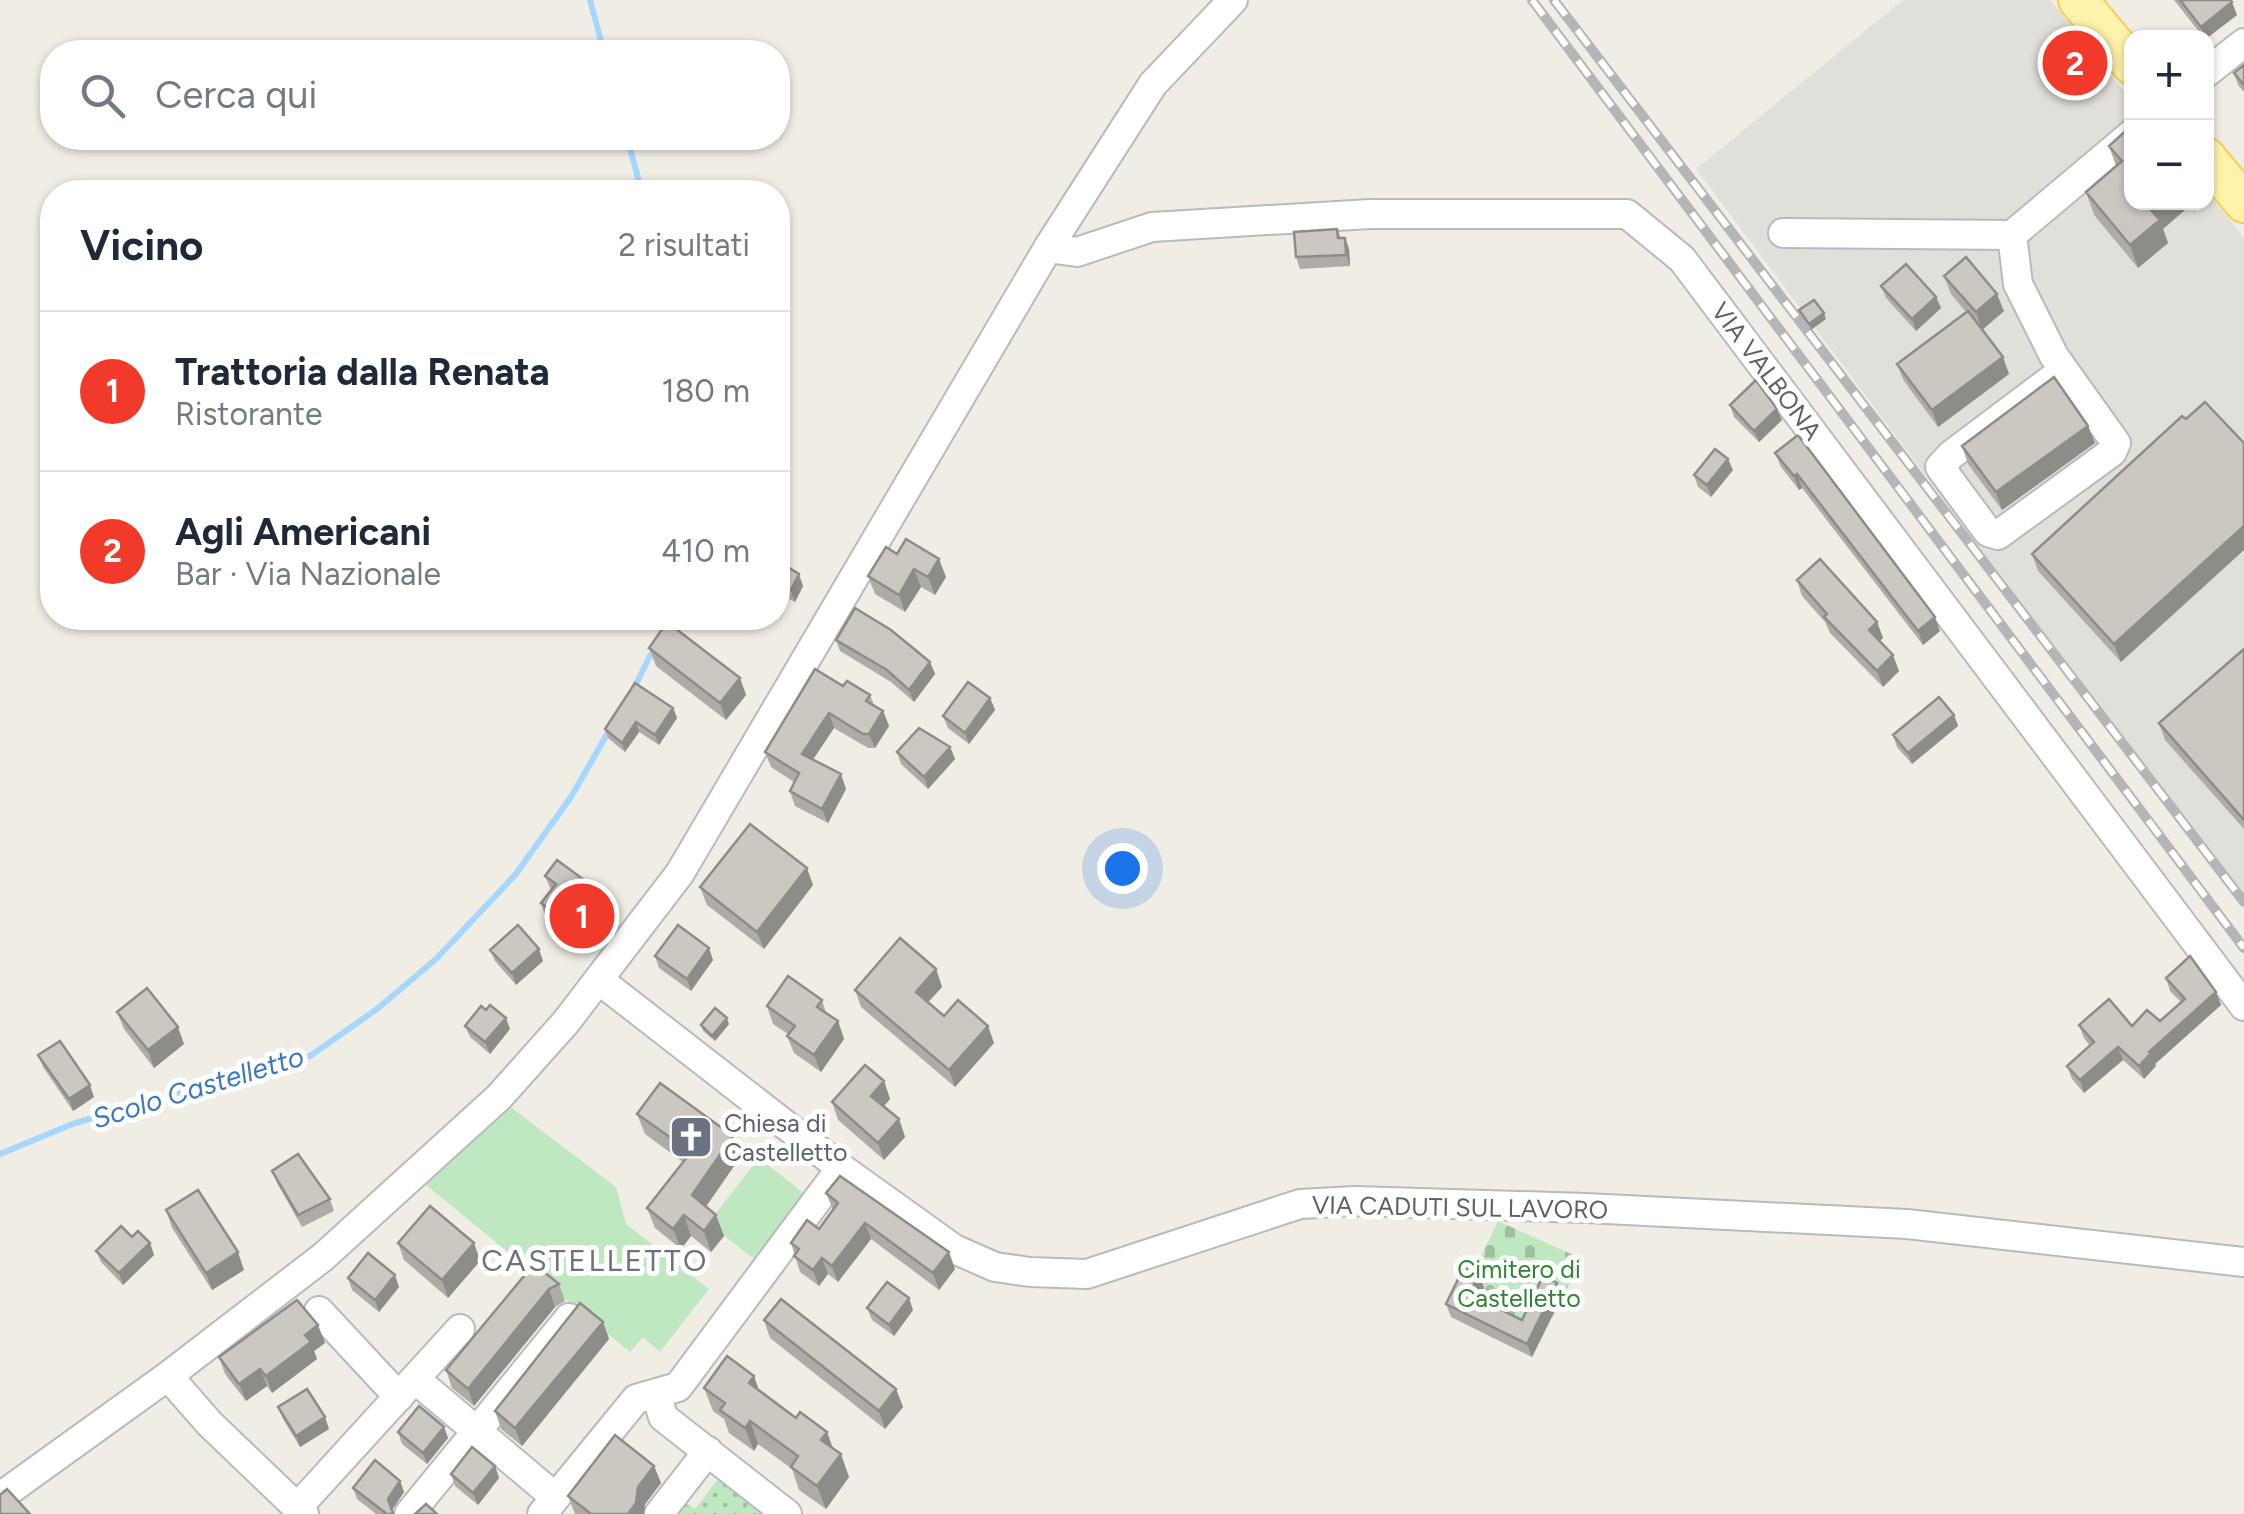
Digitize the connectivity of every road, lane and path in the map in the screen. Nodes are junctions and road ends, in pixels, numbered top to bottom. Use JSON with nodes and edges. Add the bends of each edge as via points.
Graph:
{"nodes":[{"id":1,"x":1233,"y":0,"type":"edge"},
{"id":2,"x":2078,"y":0,"type":"edge"},
{"id":3,"x":2244,"y":44,"type":"edge"},
{"id":4,"x":2124,"y":55,"type":"edge"},
{"id":5,"x":2214,"y":67,"type":"edge"},
{"id":6,"x":2124,"y":141,"type":"edge"},
{"id":7,"x":2214,"y":167,"type":"edge"},
{"id":8,"x":2244,"y":203,"type":"edge"},
{"id":9,"x":1783,"y":232,"type":"dead end"},
{"id":10,"x":2012,"y":235,"type":"junction"},
{"id":11,"x":1048,"y":248,"type":"junction"},
{"id":12,"x":2064,"y":370,"type":"junction"},
{"id":13,"x":599,"y":980,"type":"junction"},
{"id":14,"x":2244,"y":1006,"type":"edge"},
{"id":15,"x":841,"y":1168,"type":"junction"},
{"id":16,"x":2244,"y":1262,"type":"edge"},
{"id":17,"x":319,"y":1312,"type":"dead end"},
{"id":18,"x":569,"y":1318,"type":"edge"},
{"id":19,"x":460,"y":1329,"type":"dead end"},
{"id":20,"x":168,"y":1376,"type":"junction"},
{"id":21,"x":407,"y":1388,"type":"junction"},
{"id":22,"x":656,"y":1394,"type":"junction"},
{"id":23,"x":477,"y":1431,"type":"junction"},
{"id":24,"x":708,"y":1451,"type":"junction"},
{"id":25,"x":0,"y":1497,"type":"edge"},
{"id":26,"x":548,"y":1505,"type":"edge"},
{"id":27,"x":301,"y":1511,"type":"edge"},
{"id":28,"x":409,"y":1514,"type":"edge"},
{"id":29,"x":659,"y":1514,"type":"edge"},
{"id":30,"x":786,"y":1514,"type":"edge"}],
"edges":[{"from":1,"to":11,"type":"street","via":[[1153,84]]},
{"from":2,"to":4,"type":"main road"},
{"from":3,"to":5,"type":"street"},
{"from":6,"to":10,"type":"street"},
{"from":7,"to":8,"type":"main road"},
{"from":9,"to":10,"type":"street"},
{"from":10,"to":12,"type":"street","via":[[2018,284]]},
{"from":11,"to":13,"type":"street","via":[[680,873]]},
{"from":11,"to":14,"type":"street","name":"VIA VALBONA","via":[[1076,252],[1152,226],[1370,214],[1627,214],[1682,258]]},
{"from":12,"to":12,"type":"street","via":[[2116,443],[2112,452],[1998,535],[1988,532],[1940,467]]},
{"from":13,"to":15,"type":"street","name":"VIA CADUTI SUL LAVORO"},
{"from":13,"to":20,"type":"street","via":[[499,1097],[392,1196]]},
{"from":15,"to":16,"type":"street","name":"VIA CADUTI SUL LAVORO","via":[[954,1249],[1030,1272],[1087,1274],[1300,1204],[1355,1201],[1906,1224]]},
{"from":15,"to":22,"type":"street","via":[[678,1387]]},
{"from":17,"to":21,"type":"street"},
{"from":18,"to":23,"type":"street"},
{"from":19,"to":21,"type":"street"},
{"from":20,"to":25,"type":"street"},
{"from":20,"to":27,"type":"street"},
{"from":21,"to":23,"type":"street"},
{"from":21,"to":27,"type":"street"},
{"from":22,"to":24,"type":"street","via":[[663,1416]]},
{"from":22,"to":26,"type":"street","via":[[636,1399]]},
{"from":23,"to":26,"type":"street"},
{"from":23,"to":28,"type":"street"},
{"from":24,"to":29,"type":"street"},
{"from":24,"to":30,"type":"street"}]}
